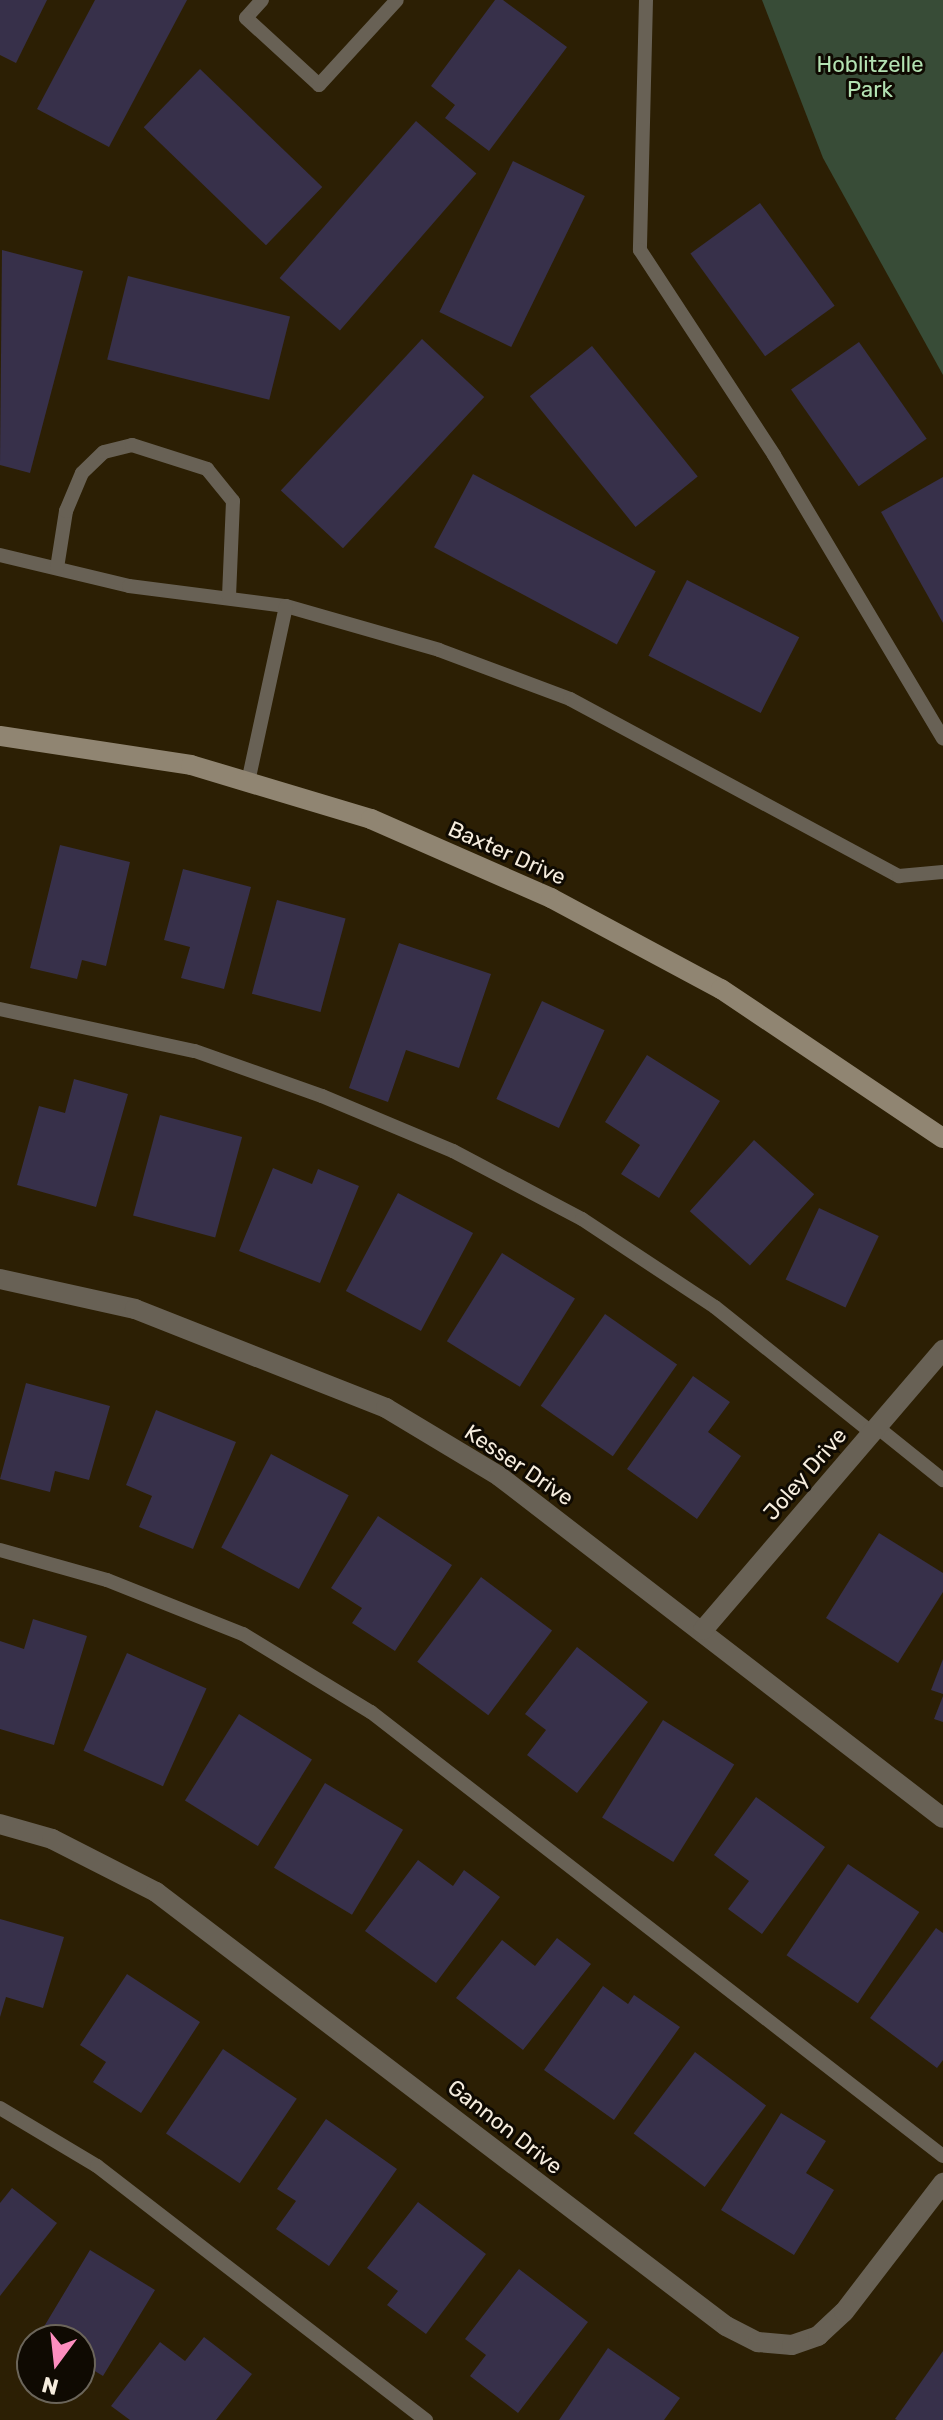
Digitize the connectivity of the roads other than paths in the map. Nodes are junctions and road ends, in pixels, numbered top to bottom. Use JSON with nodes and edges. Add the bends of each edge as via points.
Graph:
{"nodes":[{"id":1,"x":262,"y":0,"type":"edge"},
{"id":2,"x":397,"y":0,"type":"edge"},
{"id":3,"x":646,"y":0,"type":"edge"},
{"id":4,"x":0,"y":555,"type":"edge"},
{"id":5,"x":57,"y":568,"type":"junction"},
{"id":6,"x":229,"y":598,"type":"junction"},
{"id":7,"x":286,"y":606,"type":"junction"},
{"id":8,"x":0,"y":736,"type":"edge"},
{"id":9,"x":943,"y":738,"type":"edge"},
{"id":10,"x":248,"y":782,"type":"junction"},
{"id":11,"x":943,"y":872,"type":"edge"},
{"id":12,"x":0,"y":1009,"type":"edge"},
{"id":13,"x":943,"y":1138,"type":"edge"},
{"id":14,"x":0,"y":1279,"type":"edge"},
{"id":15,"x":943,"y":1350,"type":"edge"},
{"id":16,"x":874,"y":1430,"type":"junction"},
{"id":17,"x":943,"y":1480,"type":"edge"},
{"id":18,"x":0,"y":1550,"type":"edge"},
{"id":19,"x":703,"y":1630,"type":"junction"},
{"id":20,"x":943,"y":1818,"type":"edge"},
{"id":21,"x":0,"y":1824,"type":"edge"},
{"id":22,"x":0,"y":2108,"type":"edge"},
{"id":23,"x":943,"y":2156,"type":"edge"},
{"id":24,"x":943,"y":2183,"type":"edge"},
{"id":25,"x":426,"y":2420,"type":"edge"}],
"edges":[{"from":1,"to":2,"type":"lane","via":[[246,18],[319,85]]},
{"from":3,"to":9,"type":"lane","via":[[640,250],[774,455]]},
{"from":4,"to":5,"type":"lane"},
{"from":5,"to":6,"type":"lane","via":[[129,586]]},
{"from":5,"to":6,"type":"lane","via":[[66,511],[82,473],[104,452],[132,445],[207,469],[233,501]]},
{"from":6,"to":7,"type":"lane"},
{"from":7,"to":10,"type":"lane"},
{"from":7,"to":11,"type":"lane","via":[[439,650],[570,699],[899,876]]},
{"from":8,"to":10,"type":"street","name":"Baxter Drive","via":[[191,765]]},
{"from":10,"to":13,"type":"street","name":"Baxter Drive","via":[[371,819],[551,898],[721,989]]},
{"from":12,"to":16,"type":"lane","via":[[195,1051],[453,1151],[582,1219],[715,1307]]},
{"from":14,"to":19,"type":"street","name":"Kesser Drive","via":[[135,1309],[386,1408],[499,1476]]},
{"from":15,"to":16,"type":"street","name":"Joley Drive"},
{"from":16,"to":17,"type":"lane"},
{"from":16,"to":19,"type":"street","name":"Joley Drive"},
{"from":18,"to":23,"type":"lane","via":[[107,1580],[243,1634],[371,1712]]},
{"from":19,"to":20,"type":"street","name":"Kesser Drive"},
{"from":21,"to":24,"type":"street","name":"Gannon Drive","via":[[52,1839],[156,1892],[726,2326],[758,2342],[792,2345],[818,2336],[844,2312]]},
{"from":22,"to":25,"type":"lane","via":[[97,2166]]}]}
